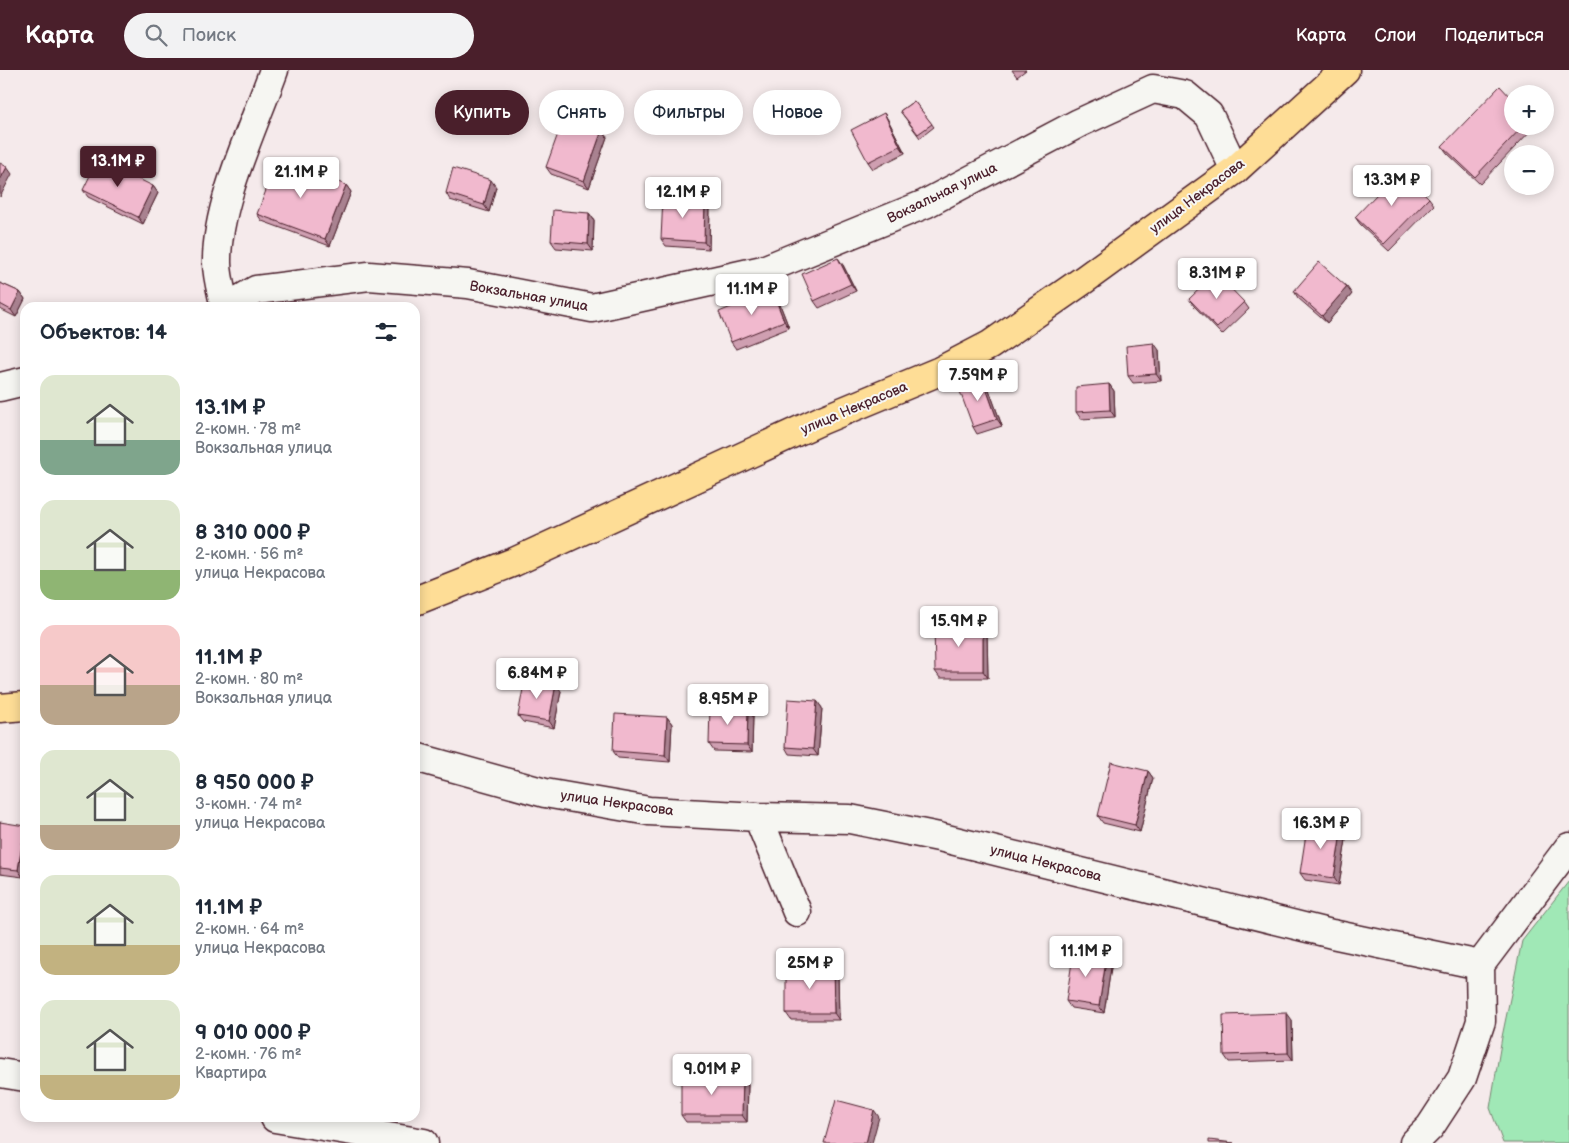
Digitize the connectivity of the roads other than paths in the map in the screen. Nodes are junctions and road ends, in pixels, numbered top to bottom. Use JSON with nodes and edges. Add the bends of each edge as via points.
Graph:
{"nodes":[{"id":1,"x":274,"y":70,"type":"edge"},
{"id":2,"x":1345,"y":70,"type":"edge"},
{"id":3,"x":1235,"y":170,"type":"junction"},
{"id":4,"x":224,"y":302,"type":"edge"},
{"id":5,"x":235,"y":302,"type":"edge"},
{"id":6,"x":20,"y":382,"type":"edge"},
{"id":7,"x":0,"y":387,"type":"edge"},
{"id":8,"x":420,"y":599,"type":"edge"},
{"id":9,"x":20,"y":706,"type":"edge"},
{"id":10,"x":0,"y":708,"type":"edge"},
{"id":11,"x":420,"y":758,"type":"edge"},
{"id":12,"x":758,"y":817,"type":"junction"},
{"id":13,"x":1569,"y":847,"type":"edge"},
{"id":14,"x":797,"y":912,"type":"dead end"},
{"id":15,"x":1480,"y":965,"type":"junction"},
{"id":16,"x":0,"y":1073,"type":"edge"},
{"id":17,"x":20,"y":1076,"type":"edge"},
{"id":18,"x":311,"y":1122,"type":"edge"},
{"id":19,"x":410,"y":1133,"type":"edge"},
{"id":20,"x":1414,"y":1143,"type":"edge"}],
"edges":[{"from":1,"to":4,"type":"street","via":[[227,199],[218,237],[216,265]]},
{"from":2,"to":3,"type":"main road","name":"улица Некрасова"},
{"from":3,"to":5,"type":"street","name":"Вокзальная улица","via":[[1209,115],[1185,95],[1153,89],[1079,122],[925,204],[763,270],[592,308],[468,284],[369,276],[256,290]]},
{"from":3,"to":8,"type":"main road","name":"улица Некрасова","via":[[990,345],[940,371],[822,420],[514,562]]},
{"from":6,"to":7,"type":"street"},
{"from":9,"to":10,"type":"main road"},
{"from":11,"to":12,"type":"street","name":"улица Некрасова","via":[[545,792],[639,809]]},
{"from":12,"to":14,"type":"street"},
{"from":12,"to":15,"type":"street","name":"улица Некрасова","via":[[850,819],[939,837],[1332,934]]},
{"from":13,"to":15,"type":"street"},
{"from":15,"to":20,"type":"street","via":[[1481,1021],[1462,1078],[1430,1127]]},
{"from":16,"to":17,"type":"street"},
{"from":18,"to":19,"type":"street"}]}
